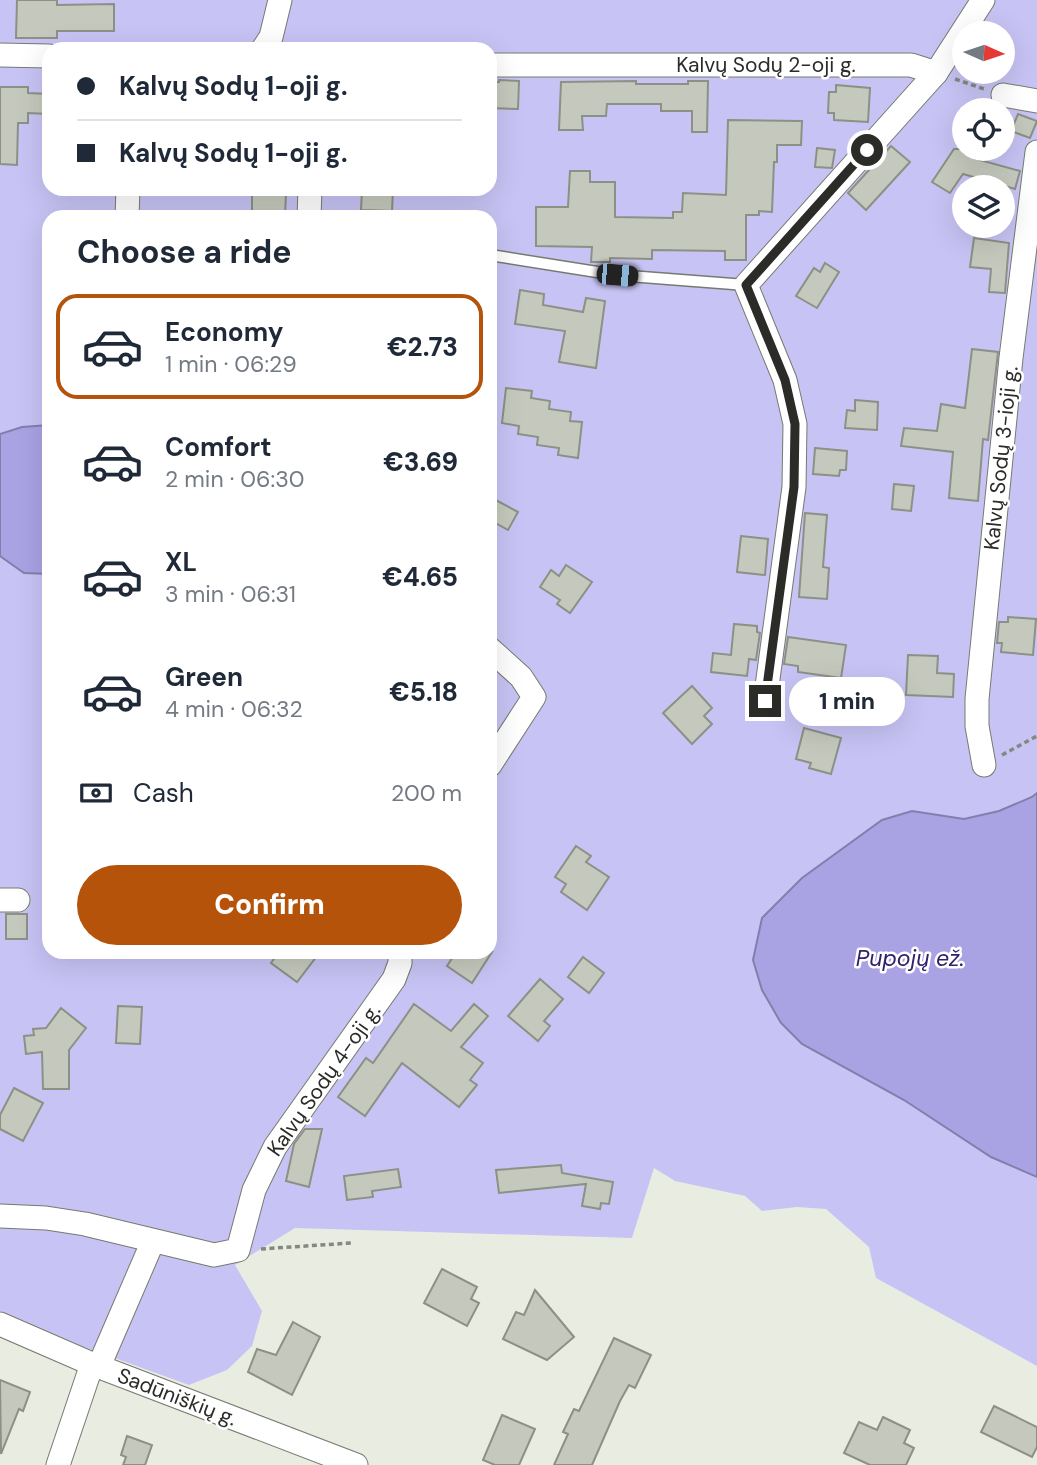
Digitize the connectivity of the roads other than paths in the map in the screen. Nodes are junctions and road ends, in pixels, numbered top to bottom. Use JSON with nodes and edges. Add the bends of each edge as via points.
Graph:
{"nodes":[{"id":1,"x":280,"y":0,"type":"edge"},
{"id":2,"x":984,"y":0,"type":"edge"},
{"id":3,"x":267,"y":42,"type":"edge"},
{"id":4,"x":0,"y":55,"type":"edge"},
{"id":5,"x":42,"y":56,"type":"edge"},
{"id":6,"x":497,"y":65,"type":"edge"},
{"id":7,"x":936,"y":73,"type":"junction"},
{"id":8,"x":1003,"y":94,"type":"road end"},
{"id":9,"x":1037,"y":100,"type":"edge"},
{"id":10,"x":1037,"y":152,"type":"edge"},
{"id":11,"x":497,"y":257,"type":"edge"},
{"id":12,"x":746,"y":285,"type":"junction"},
{"id":13,"x":497,"y":655,"type":"edge"},
{"id":14,"x":765,"y":701,"type":"dead end"},
{"id":15,"x":497,"y":754,"type":"edge"},
{"id":16,"x":984,"y":765,"type":"road end"},
{"id":17,"x":400,"y":959,"type":"edge"},
{"id":18,"x":0,"y":1216,"type":"edge"},
{"id":19,"x":153,"y":1241,"type":"junction"},
{"id":20,"x":0,"y":1324,"type":"edge"},
{"id":21,"x":95,"y":1365,"type":"junction"},
{"id":22,"x":58,"y":1465,"type":"edge"},
{"id":23,"x":356,"y":1465,"type":"edge"}],
"edges":[{"from":1,"to":3,"type":"street"},
{"from":2,"to":7,"type":"street"},
{"from":4,"to":5,"type":"street"},
{"from":6,"to":7,"type":"street","name":"Kalvų Sodų 2-oji g.","via":[[911,65]]},
{"from":7,"to":12,"type":"street"},
{"from":8,"to":9,"type":"street"},
{"from":10,"to":16,"type":"street","name":"Kalvų Sodų 3-ioji g.","via":[[976,699]]},
{"from":11,"to":12,"type":"lane","via":[[603,273]]},
{"from":12,"to":14,"type":"street","via":[[785,380],[795,424],[794,487]]},
{"from":13,"to":15,"type":"street","via":[[521,677],[534,697]]},
{"from":17,"to":19,"type":"street","name":"Kalvų Sodų 4-oji g.","via":[[394,979],[275,1147],[254,1190],[238,1250],[214,1255]]},
{"from":18,"to":19,"type":"street","via":[[72,1222]]},
{"from":19,"to":21,"type":"street"},
{"from":20,"to":21,"type":"street","name":"Sadūniškių g."},
{"from":21,"to":22,"type":"street"},
{"from":21,"to":23,"type":"street","name":"Sadūniškių g."}]}
